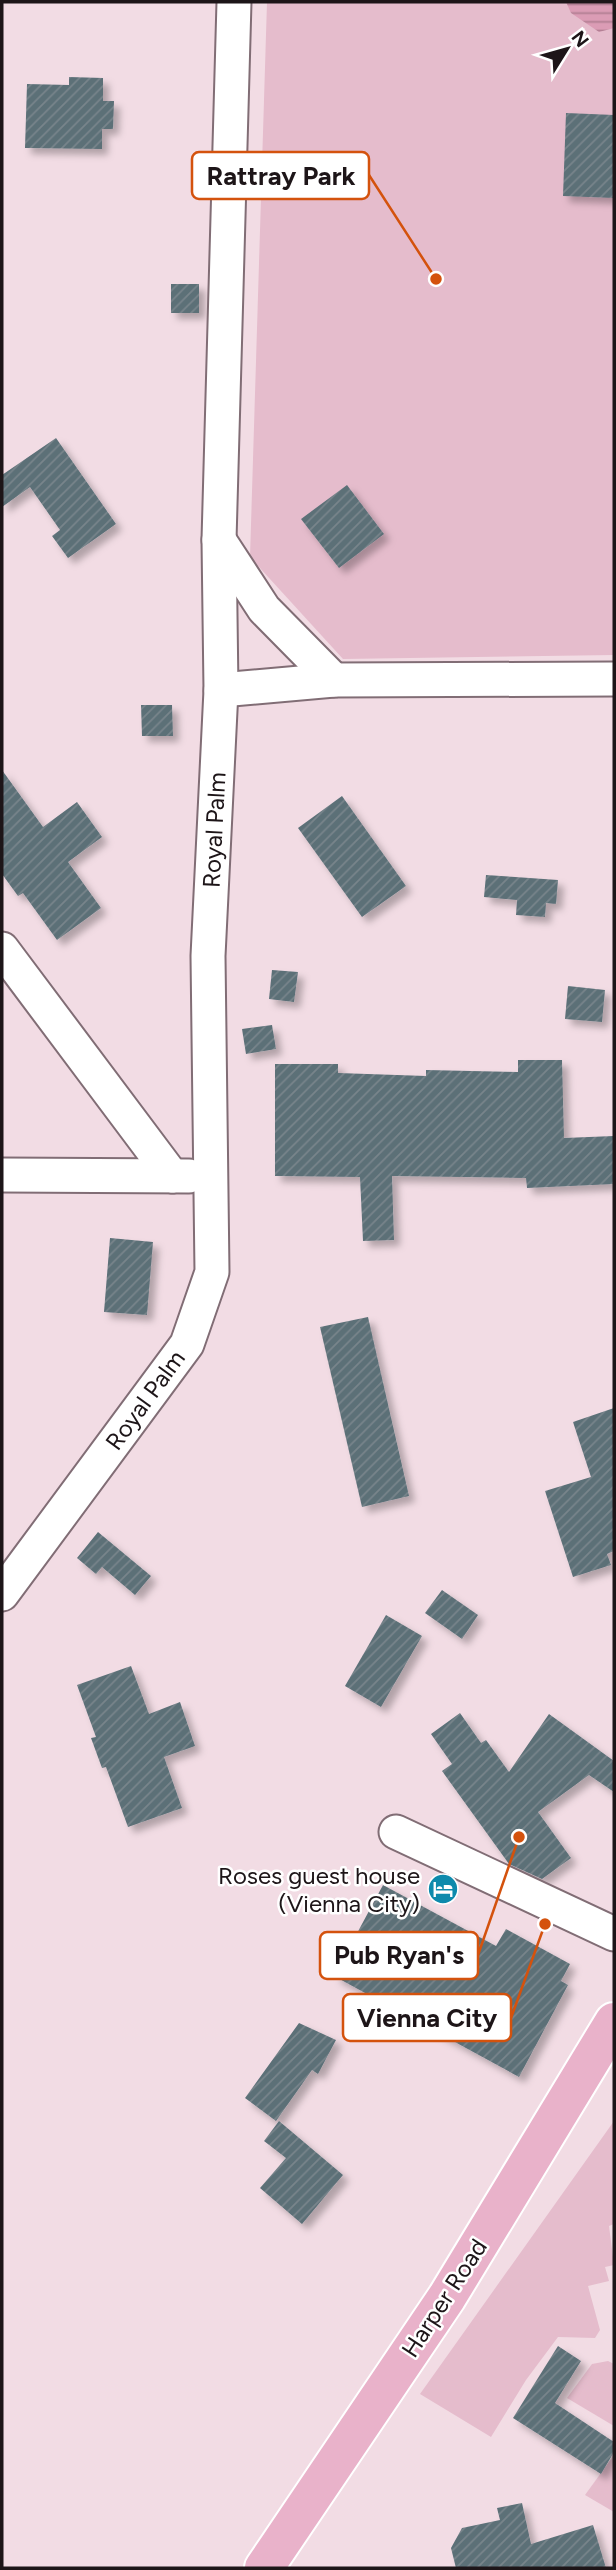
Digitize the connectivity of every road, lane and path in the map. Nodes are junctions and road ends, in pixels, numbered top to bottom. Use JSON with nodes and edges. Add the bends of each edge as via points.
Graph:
{"nodes":[{"id":1,"x":234,"y":2,"type":"edge"},
{"id":2,"x":219,"y":540,"type":"junction"},
{"id":3,"x":614,"y":679,"type":"edge"},
{"id":4,"x":334,"y":680,"type":"junction"},
{"id":5,"x":221,"y":690,"type":"junction"},
{"id":6,"x":2,"y":949,"type":"edge"},
{"id":7,"x":2,"y":1175,"type":"edge"},
{"id":8,"x":172,"y":1176,"type":"junction"},
{"id":9,"x":209,"y":1176,"type":"junction"},
{"id":10,"x":2,"y":1594,"type":"edge"},
{"id":11,"x":396,"y":1832,"type":"dead end"},
{"id":12,"x":614,"y":1934,"type":"edge"},
{"id":13,"x":614,"y":2022,"type":"edge"},
{"id":14,"x":264,"y":2568,"type":"edge"}],
"edges":[{"from":1,"to":2,"type":"street","name":"Royal Palm"},
{"from":2,"to":4,"type":"street","via":[[264,609]]},
{"from":2,"to":5,"type":"street","name":"Royal Palm"},
{"from":3,"to":4,"type":"street"},
{"from":4,"to":5,"type":"street"},
{"from":5,"to":9,"type":"street","name":"Royal Palm","via":[[208,956]]},
{"from":6,"to":8,"type":"street"},
{"from":7,"to":8,"type":"street"},
{"from":8,"to":9,"type":"street"},
{"from":9,"to":10,"type":"street","name":"Royal Palm","via":[[212,1272],[187,1344]]},
{"from":11,"to":12,"type":"street"},
{"from":13,"to":14,"type":"main road","name":"Harper Road","via":[[447,2297]]}]}
